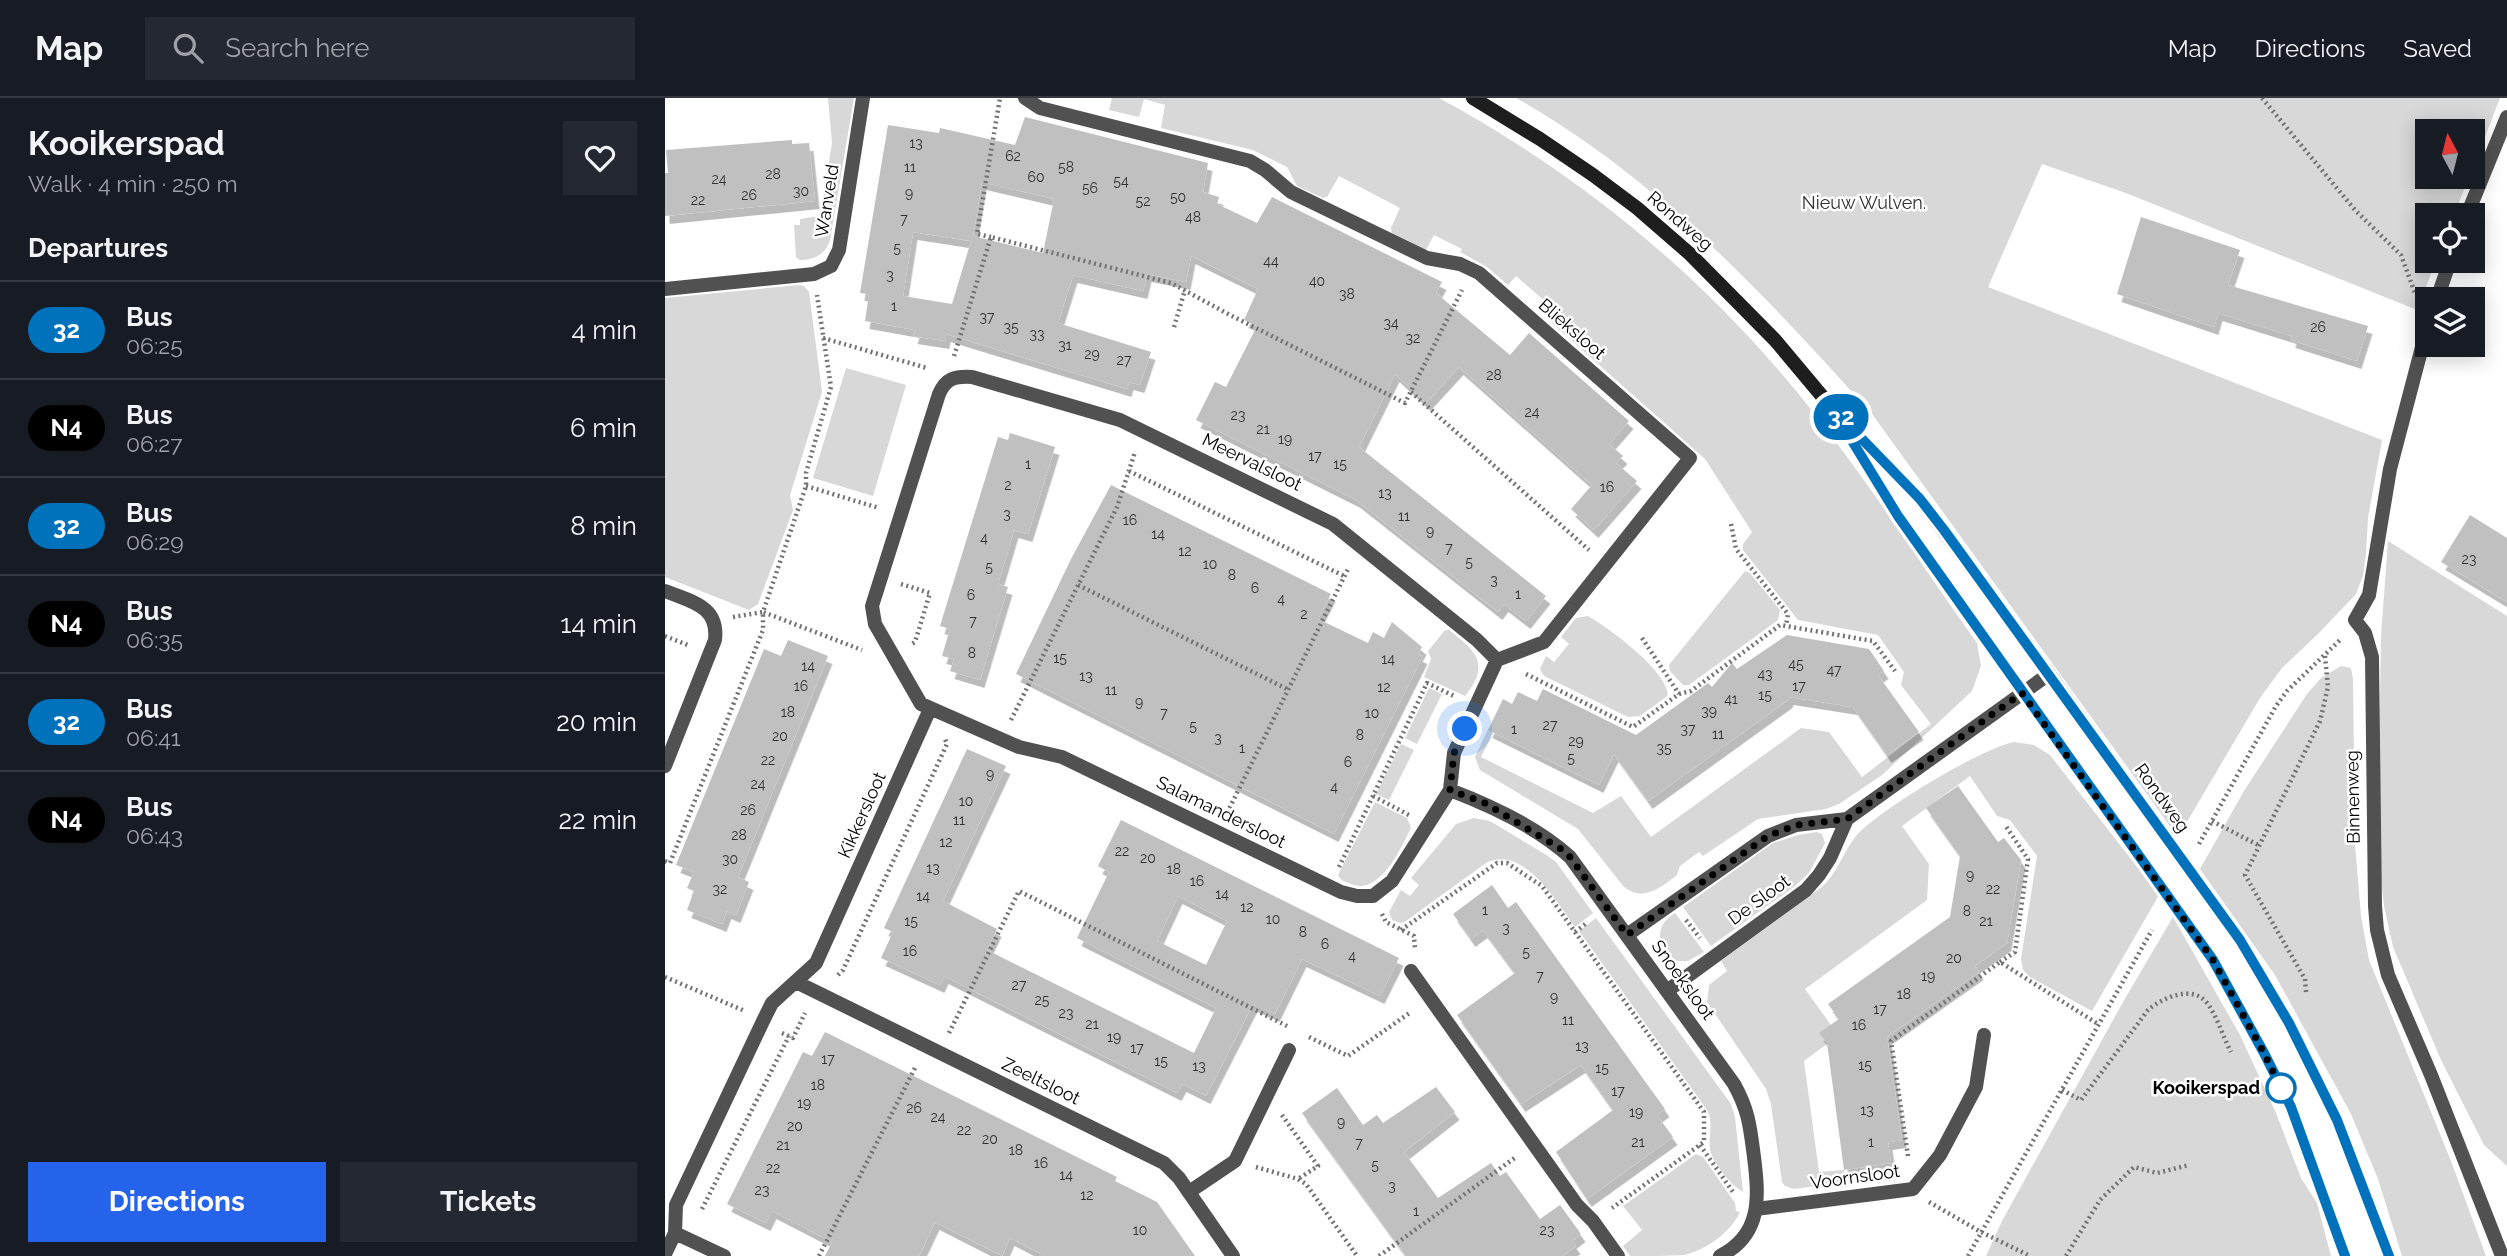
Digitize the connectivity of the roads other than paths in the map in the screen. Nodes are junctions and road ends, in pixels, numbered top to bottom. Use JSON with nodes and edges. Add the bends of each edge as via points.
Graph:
{"nodes":[{"id":1,"x":863,"y":98,"type":"edge"},
{"id":2,"x":1025,"y":98,"type":"edge"},
{"id":3,"x":1473,"y":98,"type":"edge"},
{"id":4,"x":2507,"y":117,"type":"edge"},
{"id":5,"x":2472,"y":203,"type":"edge"},
{"id":6,"x":665,"y":289,"type":"edge"},
{"id":7,"x":2420,"y":357,"type":"edge"},
{"id":8,"x":1832,"y":408,"type":"junction"},
{"id":9,"x":665,"y":591,"type":"edge"},
{"id":10,"x":1497,"y":660,"type":"junction"},
{"id":11,"x":2049,"y":674,"type":"junction"},
{"id":12,"x":2022,"y":693,"type":"junction"},
{"id":13,"x":930,"y":709,"type":"junction"},
{"id":14,"x":665,"y":766,"type":"edge"},
{"id":15,"x":1450,"y":790,"type":"junction"},
{"id":16,"x":1847,"y":819,"type":"junction"},
{"id":17,"x":1627,"y":935,"type":"junction"},
{"id":18,"x":1411,"y":971,"type":"road end"},
{"id":19,"x":796,"y":982,"type":"junction"},
{"id":20,"x":1667,"y":991,"type":"junction"},
{"id":21,"x":1984,"y":1035,"type":"dead end"},
{"id":22,"x":1289,"y":1050,"type":"dead end"},
{"id":23,"x":1189,"y":1192,"type":"junction"},
{"id":24,"x":1756,"y":1209,"type":"junction"},
{"id":25,"x":675,"y":1233,"type":"junction"},
{"id":26,"x":665,"y":1254,"type":"edge"},
{"id":27,"x":724,"y":1256,"type":"edge"},
{"id":28,"x":1233,"y":1256,"type":"edge"},
{"id":29,"x":1618,"y":1256,"type":"edge"},
{"id":30,"x":1720,"y":1256,"type":"edge"},
{"id":31,"x":2345,"y":1256,"type":"edge"},
{"id":32,"x":2389,"y":1256,"type":"edge"},
{"id":33,"x":2501,"y":1256,"type":"edge"}],
"edges":[{"from":1,"to":6,"type":"street","name":"Wanveld","via":[[839,250],[831,266],[814,274]]},
{"from":2,"to":10,"type":"street","name":"Blieksloot","via":[[1040,108],[1250,162],[1304,198],[1427,258],[1479,273],[1690,458],[1544,642]]},
{"from":3,"to":8,"type":"main road","name":"Rondweg","via":[[1541,139],[1637,208],[1731,294]]},
{"from":4,"to":5,"type":"street"},
{"from":7,"to":33,"type":"street","name":"Binnenweg","via":[[2391,469],[2369,595],[2355,620],[2365,633],[2372,657],[2377,930],[2388,975]]},
{"from":8,"to":11,"type":"main road","name":"Rondweg","via":[[1920,499]]},
{"from":8,"to":12,"type":"main road","name":"Rondweg","via":[[1898,516]]},
{"from":9,"to":14,"type":"street","via":[[698,604],[715,620],[715,640]]},
{"from":10,"to":13,"type":"street","name":"Meervalsloot","via":[[1333,524],[1120,420],[972,377],[950,378],[939,394],[872,606],[892,656],[921,704]]},
{"from":10,"to":15,"type":"street","via":[[1454,753]]},
{"from":11,"to":12,"type":"street"},
{"from":11,"to":32,"type":"main road","name":"Rondweg","via":[[2240,940],[2283,1012],[2337,1120]]},
{"from":12,"to":16,"type":"street"},
{"from":12,"to":31,"type":"main road","name":"Rondweg","via":[[2177,906],[2235,998],[2291,1107]]},
{"from":13,"to":15,"type":"street","name":"Salamandersloot","via":[[1019,747],[1062,757],[1357,896],[1373,896],[1392,881]]},
{"from":13,"to":19,"type":"street","name":"Kikkersloot","via":[[816,963]]},
{"from":15,"to":17,"type":"street","name":"Snoeksloot","via":[[1485,803],[1561,849]]},
{"from":16,"to":17,"type":"street","via":[[1812,822],[1768,836]]},
{"from":16,"to":20,"type":"street","name":"De Sloot","via":[[1830,858],[1812,883]]},
{"from":17,"to":20,"type":"street","name":"Snoeksloot"},
{"from":18,"to":29,"type":"street"},
{"from":19,"to":23,"type":"street","name":"Zeeltsloot","via":[[1164,1163]]},
{"from":19,"to":25,"type":"street","name":"Kikkersloot","via":[[772,1003],[764,1019],[676,1205]]},
{"from":20,"to":24,"type":"street","name":"Snoeksloot","via":[[1734,1084],[1748,1114],[1758,1189]]},
{"from":21,"to":24,"type":"street","name":"Voornsloot","via":[[1976,1087],[1940,1155],[1913,1189]]},
{"from":22,"to":23,"type":"street","via":[[1235,1161]]},
{"from":23,"to":28,"type":"street","name":"Zeeltsloot"},
{"from":24,"to":30,"type":"street","name":"Snoeksloot","via":[[1742,1240]]},
{"from":25,"to":26,"type":"street","name":"Kikkersloot"},
{"from":25,"to":27,"type":"street"}]}
